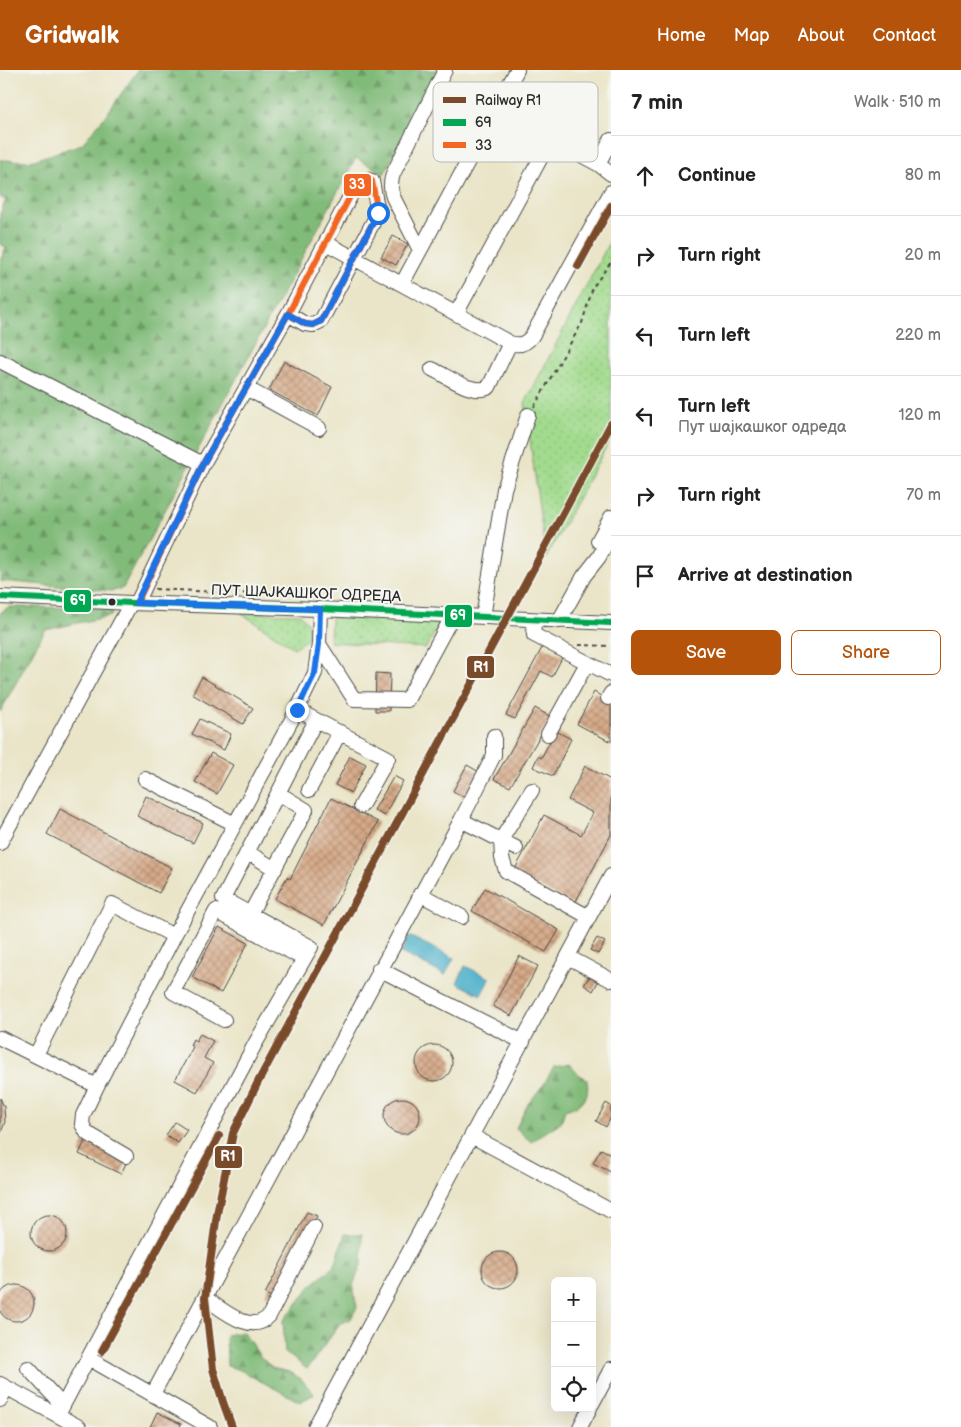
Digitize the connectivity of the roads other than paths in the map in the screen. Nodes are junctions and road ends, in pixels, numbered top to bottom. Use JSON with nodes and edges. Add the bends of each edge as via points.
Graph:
{"nodes":[{"id":1,"x":446,"y":70,"type":"edge"},
{"id":2,"x":517,"y":70,"type":"edge"},
{"id":3,"x":440,"y":82,"type":"edge"},
{"id":4,"x":510,"y":82,"type":"edge"},
{"id":5,"x":432,"y":96,"type":"edge"},
{"id":6,"x":611,"y":140,"type":"edge"},
{"id":7,"x":467,"y":162,"type":"edge"},
{"id":8,"x":539,"y":162,"type":"edge"},
{"id":9,"x":594,"y":162,"type":"edge"},
{"id":10,"x":598,"y":164,"type":"junction"},
{"id":11,"x":611,"y":174,"type":"edge"},
{"id":12,"x":611,"y":192,"type":"edge"},
{"id":13,"x":326,"y":243,"type":"junction"},
{"id":14,"x":420,"y":250,"type":"junction"},
{"id":15,"x":353,"y":258,"type":"junction"},
{"id":16,"x":402,"y":284,"type":"junction"},
{"id":17,"x":288,"y":314,"type":"junction"},
{"id":18,"x":456,"y":314,"type":"junction"},
{"id":19,"x":510,"y":343,"type":"junction"},
{"id":20,"x":0,"y":361,"type":"edge"},
{"id":21,"x":432,"y":369,"type":"dead end"},
{"id":22,"x":246,"y":388,"type":"junction"},
{"id":23,"x":528,"y":416,"type":"road end"},
{"id":24,"x":318,"y":428,"type":"dead end"},
{"id":25,"x":203,"y":464,"type":"junction"},
{"id":26,"x":611,"y":517,"type":"edge"},
{"id":27,"x":611,"y":534,"type":"edge"},
{"id":28,"x":584,"y":576,"type":"junction"},
{"id":29,"x":0,"y":596,"type":"edge"},
{"id":30,"x":134,"y":603,"type":"junction"},
{"id":31,"x":320,"y":609,"type":"junction"},
{"id":32,"x":452,"y":615,"type":"junction"},
{"id":33,"x":483,"y":617,"type":"junction"},
{"id":34,"x":533,"y":620,"type":"junction"},
{"id":35,"x":559,"y":621,"type":"junction"},
{"id":36,"x":611,"y":623,"type":"edge"},
{"id":37,"x":319,"y":644,"type":"junction"},
{"id":38,"x":587,"y":663,"type":"junction"},
{"id":39,"x":611,"y":675,"type":"edge"},
{"id":40,"x":297,"y":710,"type":"junction"},
{"id":41,"x":316,"y":720,"type":"junction"},
{"id":42,"x":340,"y":732,"type":"junction"},
{"id":43,"x":548,"y":734,"type":"dead end"},
{"id":44,"x":494,"y":736,"type":"dead end"},
{"id":45,"x":145,"y":779,"type":"dead end"},
{"id":46,"x":309,"y":790,"type":"dead end"},
{"id":47,"x":532,"y":790,"type":"dead end"},
{"id":48,"x":278,"y":793,"type":"junction"},
{"id":49,"x":361,"y":806,"type":"dead end"},
{"id":50,"x":461,"y":820,"type":"junction"},
{"id":51,"x":235,"y":824,"type":"junction"},
{"id":52,"x":501,"y":840,"type":"junction"},
{"id":53,"x":0,"y":843,"type":"edge"},
{"id":54,"x":516,"y":848,"type":"dead end"},
{"id":55,"x":247,"y":852,"type":"junction"},
{"id":56,"x":274,"y":869,"type":"junction"},
{"id":57,"x":611,"y":876,"type":"edge"},
{"id":58,"x":420,"y":894,"type":"junction"},
{"id":59,"x":250,"y":914,"type":"junction"},
{"id":60,"x":462,"y":917,"type":"dead end"},
{"id":61,"x":588,"y":917,"type":"junction"},
{"id":62,"x":174,"y":936,"type":"junction"},
{"id":63,"x":568,"y":957,"type":"junction"},
{"id":64,"x":304,"y":959,"type":"junction"},
{"id":65,"x":379,"y":969,"type":"junction"},
{"id":66,"x":154,"y":974,"type":"junction"},
{"id":67,"x":611,"y":980,"type":"edge"},
{"id":68,"x":175,"y":986,"type":"junction"},
{"id":69,"x":224,"y":1020,"type":"dead end"},
{"id":70,"x":0,"y":1038,"type":"edge"},
{"id":71,"x":523,"y":1042,"type":"junction"},
{"id":72,"x":36,"y":1055,"type":"junction"},
{"id":73,"x":97,"y":1086,"type":"junction"},
{"id":74,"x":472,"y":1136,"type":"junction"},
{"id":75,"x":126,"y":1156,"type":"dead end"},
{"id":76,"x":611,"y":1211,"type":"edge"},
{"id":77,"x":314,"y":1227,"type":"dead end"},
{"id":78,"x":205,"y":1298,"type":"junction"},
{"id":79,"x":88,"y":1358,"type":"junction"},
{"id":80,"x":28,"y":1368,"type":"dead end"},
{"id":81,"x":611,"y":1369,"type":"edge"},
{"id":82,"x":2,"y":1391,"type":"edge"},
{"id":83,"x":153,"y":1394,"type":"junction"},
{"id":84,"x":596,"y":1397,"type":"edge"},
{"id":85,"x":60,"y":1411,"type":"junction"},
{"id":86,"x":588,"y":1412,"type":"edge"},
{"id":87,"x":79,"y":1427,"type":"edge"},
{"id":88,"x":210,"y":1427,"type":"edge"},
{"id":89,"x":315,"y":1427,"type":"edge"},
{"id":90,"x":580,"y":1427,"type":"edge"}],
"edges":[{"from":1,"to":3,"type":"street"},
{"from":2,"to":4,"type":"street"},
{"from":5,"to":14,"type":"street","via":[[393,174],[390,189]]},
{"from":6,"to":10,"type":"street"},
{"from":7,"to":14,"type":"street"},
{"from":8,"to":18,"type":"street"},
{"from":9,"to":10,"type":"street"},
{"from":10,"to":11,"type":"street"},
{"from":12,"to":19,"type":"street","via":[[532,336],[521,344]]},
{"from":13,"to":15,"type":"street"},
{"from":13,"to":15,"type":"street","via":[[357,184],[365,180],[372,182],[378,213]]},
{"from":13,"to":17,"type":"street"},
{"from":14,"to":16,"type":"street"},
{"from":15,"to":16,"type":"street"},
{"from":15,"to":17,"type":"street","via":[[321,321],[305,324]]},
{"from":16,"to":18,"type":"street"},
{"from":17,"to":22,"type":"street"},
{"from":18,"to":19,"type":"street"},
{"from":19,"to":21,"type":"street","via":[[489,387],[483,390],[474,390]]},
{"from":20,"to":25,"type":"street"},
{"from":22,"to":24,"type":"street"},
{"from":22,"to":25,"type":"street"},
{"from":23,"to":33,"type":"street","via":[[504,489]]},
{"from":25,"to":30,"type":"street"},
{"from":26,"to":28,"type":"street"},
{"from":27,"to":28,"type":"street"},
{"from":28,"to":35,"type":"street"},
{"from":29,"to":30,"type":"street","name":"ПУТ ШАЈКАШКОГ ОДРЕДА"},
{"from":30,"to":31,"type":"street","name":"ПУТ ШАЈКАШКОГ ОДРЕДА"},
{"from":30,"to":53,"type":"street"},
{"from":31,"to":32,"type":"street","name":"ПУТ ШАЈКАШКОГ ОДРЕДА"},
{"from":31,"to":37,"type":"street"},
{"from":32,"to":33,"type":"street","name":"ПУТ ШАЈКАШКОГ ОДРЕДА"},
{"from":32,"to":37,"type":"street","via":[[407,700],[354,699]]},
{"from":33,"to":34,"type":"street","name":"ПУТ ШАЈКАШКОГ ОДРЕДА"},
{"from":34,"to":35,"type":"street","name":"ПУТ ШАЈКАШКОГ ОДРЕДА"},
{"from":34,"to":38,"type":"street","via":[[534,635]]},
{"from":35,"to":36,"type":"street","name":"ПУТ ШАЈКАШКОГ ОДРЕДА"},
{"from":37,"to":40,"type":"street","via":[[315,673]]},
{"from":38,"to":39,"type":"street"},
{"from":38,"to":43,"type":"street"},
{"from":40,"to":41,"type":"street"},
{"from":40,"to":51,"type":"street"},
{"from":41,"to":42,"type":"street"},
{"from":41,"to":48,"type":"street"},
{"from":42,"to":46,"type":"street"},
{"from":42,"to":49,"type":"street","via":[[388,758]]},
{"from":44,"to":50,"type":"street","via":[[494,755]]},
{"from":45,"to":51,"type":"street"},
{"from":47,"to":52,"type":"street"},
{"from":48,"to":55,"type":"street"},
{"from":48,"to":56,"type":"street","via":[[306,810]]},
{"from":50,"to":52,"type":"street"},
{"from":50,"to":58,"type":"street"},
{"from":51,"to":62,"type":"street"},
{"from":52,"to":54,"type":"street"},
{"from":52,"to":61,"type":"street","via":[[506,871]]},
{"from":55,"to":56,"type":"street"},
{"from":55,"to":59,"type":"street","via":[[222,899]]},
{"from":56,"to":59,"type":"street"},
{"from":57,"to":61,"type":"street"},
{"from":58,"to":60,"type":"street"},
{"from":58,"to":65,"type":"street"},
{"from":59,"to":64,"type":"street","via":[[311,947]]},
{"from":61,"to":63,"type":"street"},
{"from":62,"to":66,"type":"street"},
{"from":62,"to":72,"type":"street","via":[[112,904]]},
{"from":63,"to":67,"type":"street"},
{"from":63,"to":71,"type":"street"},
{"from":64,"to":68,"type":"street","via":[[216,911]]},
{"from":64,"to":79,"type":"street","via":[[255,1044]]},
{"from":65,"to":71,"type":"street"},
{"from":65,"to":78,"type":"street"},
{"from":66,"to":68,"type":"street"},
{"from":66,"to":73,"type":"street"},
{"from":68,"to":69,"type":"street","via":[[173,992]]},
{"from":70,"to":72,"type":"street"},
{"from":71,"to":74,"type":"street"},
{"from":72,"to":73,"type":"street"},
{"from":73,"to":75,"type":"street","via":[[82,1115],[86,1134]]},
{"from":74,"to":76,"type":"street"},
{"from":74,"to":89,"type":"street"},
{"from":77,"to":78,"type":"street","via":[[264,1322],[244,1322]]},
{"from":78,"to":83,"type":"street"},
{"from":79,"to":83,"type":"street"},
{"from":79,"to":85,"type":"street"},
{"from":80,"to":85,"type":"street"},
{"from":81,"to":84,"type":"street"},
{"from":82,"to":85,"type":"street"},
{"from":83,"to":88,"type":"street"},
{"from":85,"to":87,"type":"street"},
{"from":86,"to":90,"type":"street"}]}
